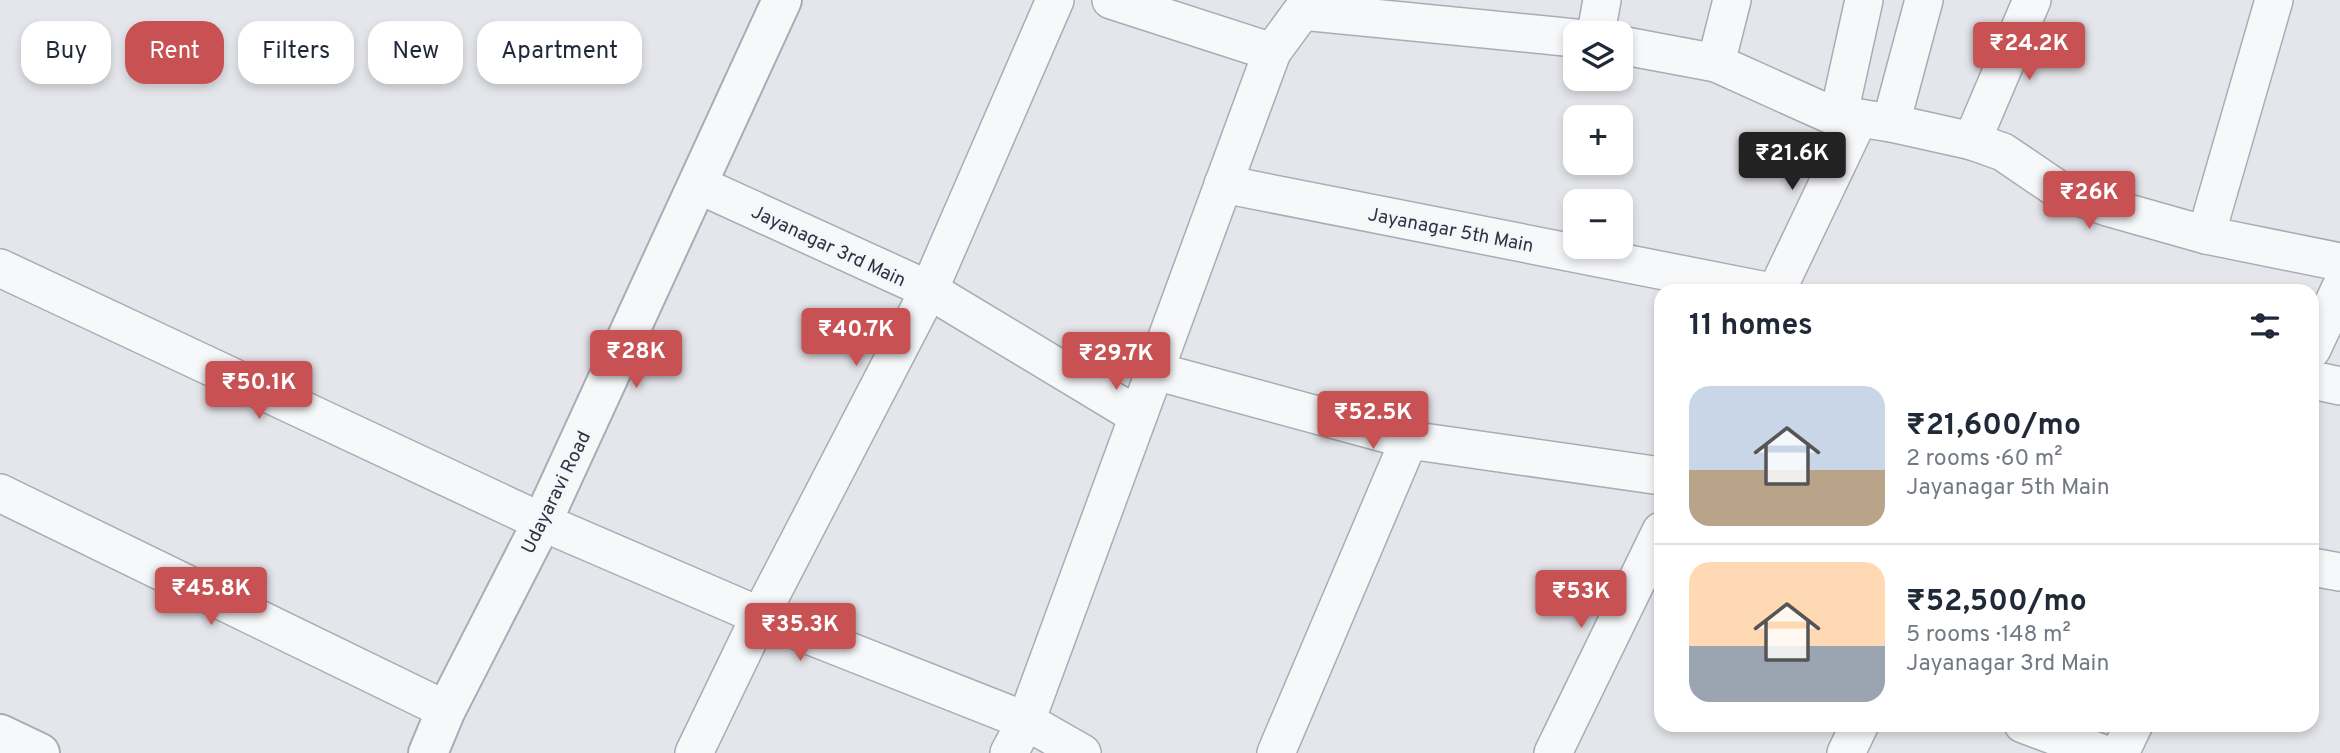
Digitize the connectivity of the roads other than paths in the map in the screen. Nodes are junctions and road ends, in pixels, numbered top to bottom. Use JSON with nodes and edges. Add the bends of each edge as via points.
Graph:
{"nodes":[{"id":1,"x":782,"y":0,"type":"edge"},
{"id":2,"x":1055,"y":0,"type":"edge"},
{"id":3,"x":1111,"y":0,"type":"edge"},
{"id":4,"x":1602,"y":0,"type":"edge"},
{"id":5,"x":1732,"y":0,"type":"edge"},
{"id":6,"x":1864,"y":0,"type":"edge"},
{"id":7,"x":1924,"y":0,"type":"edge"},
{"id":8,"x":2032,"y":0,"type":"edge"},
{"id":9,"x":2274,"y":0,"type":"edge"},
{"id":10,"x":1303,"y":5,"type":"edge"},
{"id":11,"x":1189,"y":12,"type":"edge"},
{"id":12,"x":1448,"y":13,"type":"edge"},
{"id":13,"x":1598,"y":21,"type":"edge"},
{"id":14,"x":1563,"y":36,"type":"edge"},
{"id":15,"x":1633,"y":47,"type":"edge"},
{"id":16,"x":1272,"y":52,"type":"junction"},
{"id":17,"x":1716,"y":63,"type":"junction"},
{"id":18,"x":1863,"y":119,"type":"junction"},
{"id":19,"x":1972,"y":141,"type":"junction"},
{"id":20,"x":1223,"y":184,"type":"junction"},
{"id":21,"x":699,"y":185,"type":"junction"},
{"id":22,"x":2206,"y":235,"type":"junction"},
{"id":23,"x":2340,"y":262,"type":"edge"},
{"id":24,"x":0,"y":268,"type":"edge"},
{"id":25,"x":1731,"y":284,"type":"edge"},
{"id":26,"x":1780,"y":284,"type":"edge"},
{"id":27,"x":2340,"y":289,"type":"edge"},
{"id":28,"x":929,"y":290,"type":"junction"},
{"id":29,"x":2319,"y":334,"type":"edge"},
{"id":30,"x":1155,"y":371,"type":"junction"},
{"id":31,"x":2319,"y":382,"type":"edge"},
{"id":32,"x":2340,"y":386,"type":"edge"},
{"id":33,"x":1138,"y":416,"type":"junction"},
{"id":34,"x":1409,"y":440,"type":"junction"},
{"id":35,"x":1654,"y":475,"type":"edge"},
{"id":36,"x":0,"y":493,"type":"edge"},
{"id":37,"x":542,"y":522,"type":"junction"},
{"id":38,"x":1654,"y":559,"type":"edge"},
{"id":39,"x":2319,"y":568,"type":"edge"},
{"id":40,"x":2340,"y":572,"type":"edge"},
{"id":41,"x":760,"y":616,"type":"junction"},
{"id":42,"x":446,"y":710,"type":"junction"},
{"id":43,"x":1026,"y":721,"type":"junction"},
{"id":44,"x":1856,"y":732,"type":"edge"},
{"id":45,"x":2045,"y":732,"type":"edge"},
{"id":46,"x":2130,"y":732,"type":"edge"},
{"id":47,"x":0,"y":734,"type":"edge"},
{"id":48,"x":40,"y":753,"type":"edge"},
{"id":49,"x":428,"y":753,"type":"edge"},
{"id":50,"x":694,"y":753,"type":"edge"},
{"id":51,"x":1009,"y":753,"type":"edge"},
{"id":52,"x":1082,"y":753,"type":"edge"},
{"id":53,"x":1276,"y":753,"type":"edge"},
{"id":54,"x":1553,"y":753,"type":"edge"},
{"id":55,"x":1846,"y":753,"type":"edge"},
{"id":56,"x":2101,"y":753,"type":"edge"},
{"id":57,"x":2120,"y":753,"type":"edge"}],
"edges":[{"from":1,"to":21,"type":"street","name":"Udayaravi Road"},
{"from":2,"to":28,"type":"street"},
{"from":3,"to":11,"type":"street"},
{"from":4,"to":13,"type":"street"},
{"from":5,"to":17,"type":"street"},
{"from":6,"to":18,"type":"street"},
{"from":7,"to":18,"type":"street"},
{"from":8,"to":19,"type":"street"},
{"from":9,"to":22,"type":"street"},
{"from":10,"to":12,"type":"street"},
{"from":10,"to":16,"type":"street"},
{"from":11,"to":16,"type":"street"},
{"from":12,"to":14,"type":"street"},
{"from":15,"to":17,"type":"street"},
{"from":16,"to":20,"type":"street"},
{"from":17,"to":18,"type":"street"},
{"from":18,"to":19,"type":"street"},
{"from":18,"to":26,"type":"street"},
{"from":19,"to":22,"type":"street","via":[[2003,152],[2059,190]]},
{"from":20,"to":25,"type":"street","name":"Jayanagar 5th Main"},
{"from":20,"to":30,"type":"street"},
{"from":21,"to":28,"type":"street","name":"Jayanagar 3rd Main"},
{"from":21,"to":37,"type":"street","name":"Udayaravi Road"},
{"from":22,"to":23,"type":"street"},
{"from":24,"to":37,"type":"street"},
{"from":27,"to":29,"type":"street"},
{"from":28,"to":33,"type":"street","name":"Jayanagar 3rd Main"},
{"from":28,"to":41,"type":"street"},
{"from":30,"to":33,"type":"street"},
{"from":30,"to":34,"type":"street"},
{"from":31,"to":32,"type":"street"},
{"from":33,"to":43,"type":"street"},
{"from":34,"to":35,"type":"street"},
{"from":34,"to":53,"type":"street"},
{"from":36,"to":42,"type":"street"},
{"from":37,"to":41,"type":"street"},
{"from":37,"to":42,"type":"street","name":"Udayaravi Road"},
{"from":38,"to":54,"type":"street"},
{"from":39,"to":40,"type":"street"},
{"from":41,"to":43,"type":"street"},
{"from":41,"to":50,"type":"street"},
{"from":42,"to":49,"type":"street","name":"Udayaravi Road"},
{"from":43,"to":51,"type":"street"},
{"from":43,"to":52,"type":"street"},
{"from":44,"to":55,"type":"street"},
{"from":45,"to":56,"type":"street"},
{"from":46,"to":57,"type":"street"},
{"from":47,"to":48,"type":"street"}]}
